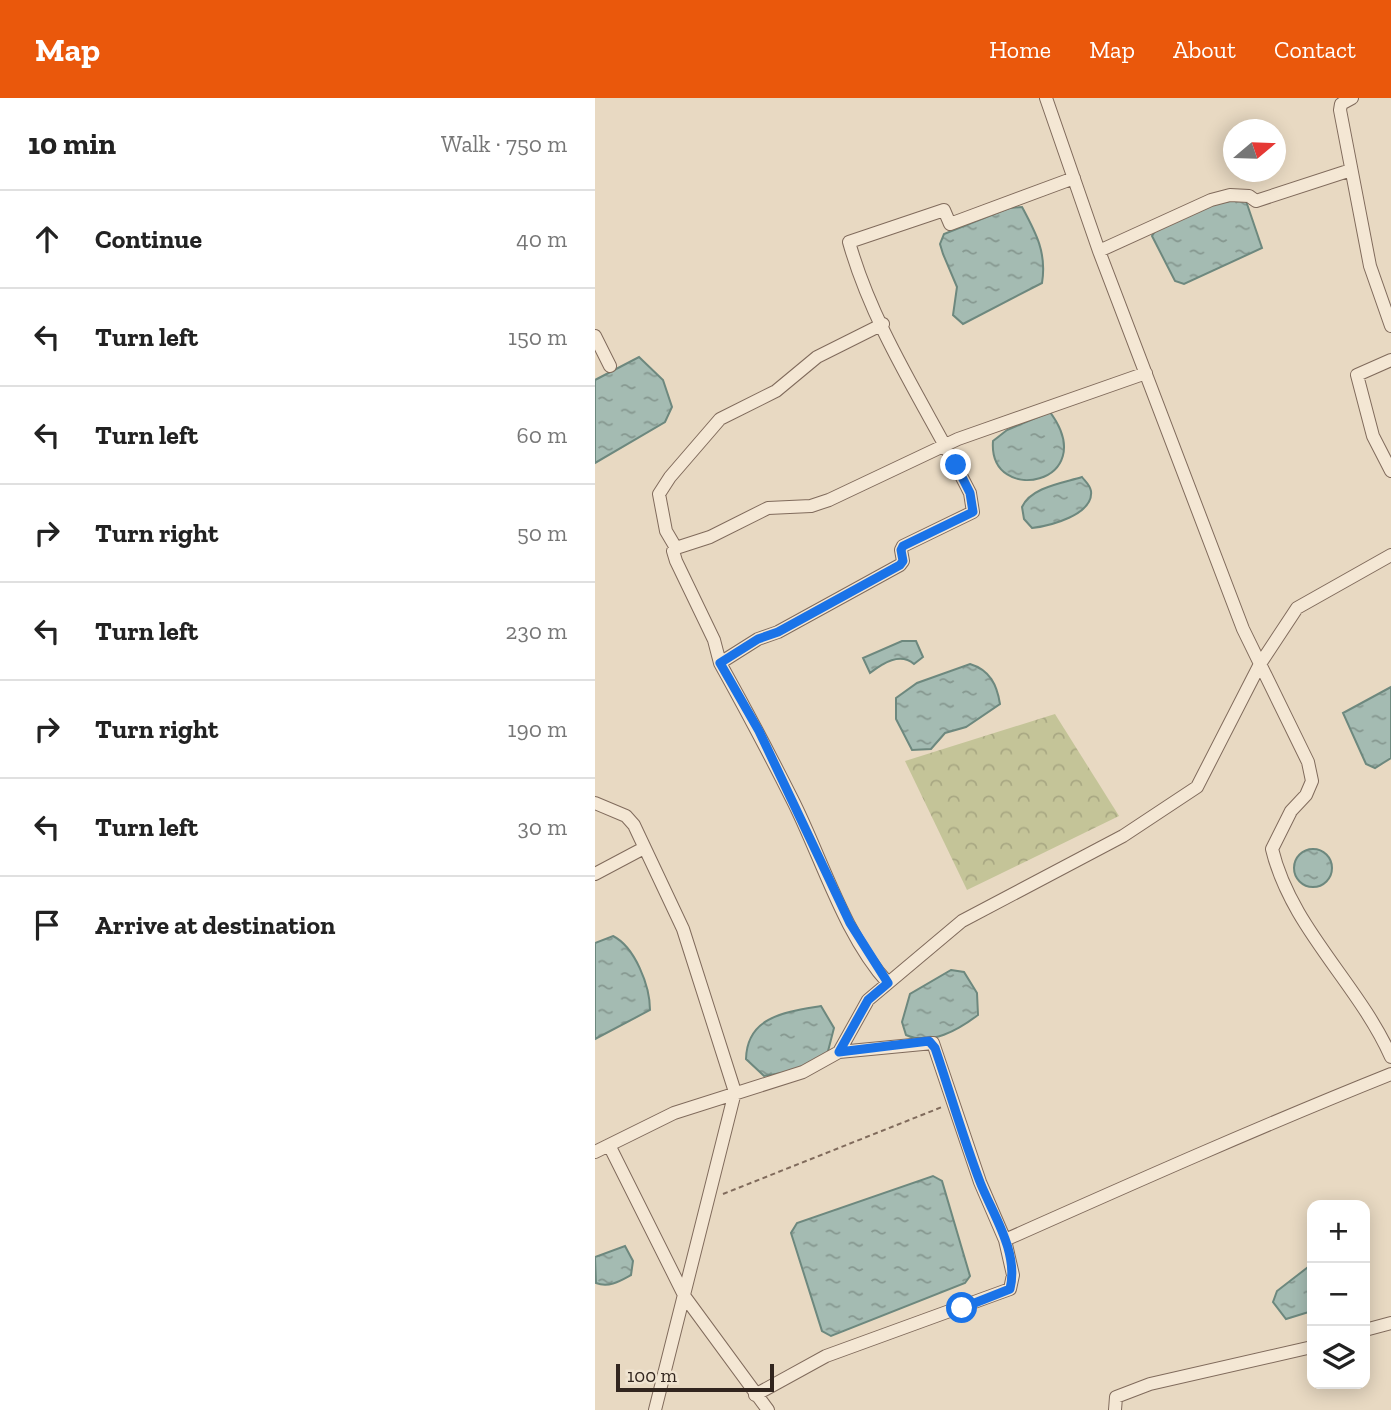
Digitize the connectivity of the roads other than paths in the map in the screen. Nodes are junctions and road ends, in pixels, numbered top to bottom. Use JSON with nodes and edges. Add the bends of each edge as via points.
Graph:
{"nodes":[{"id":1,"x":1046,"y":98,"type":"edge"},
{"id":2,"x":1352,"y":98,"type":"edge"},
{"id":3,"x":1351,"y":170,"type":"junction"},
{"id":4,"x":1074,"y":178,"type":"junction"},
{"id":5,"x":1099,"y":251,"type":"junction"},
{"id":6,"x":883,"y":324,"type":"junction"},
{"id":7,"x":1391,"y":326,"type":"edge"},
{"id":8,"x":595,"y":335,"type":"edge"},
{"id":9,"x":1391,"y":360,"type":"edge"},
{"id":10,"x":610,"y":366,"type":"dead end"},
{"id":11,"x":1146,"y":373,"type":"junction"},
{"id":12,"x":945,"y":445,"type":"junction"},
{"id":13,"x":1391,"y":471,"type":"edge"},
{"id":14,"x":676,"y":548,"type":"junction"},
{"id":15,"x":1391,"y":555,"type":"edge"},
{"id":16,"x":720,"y":663,"type":"junction"},
{"id":17,"x":1260,"y":664,"type":"junction"},
{"id":18,"x":595,"y":803,"type":"edge"},
{"id":19,"x":645,"y":848,"type":"junction"},
{"id":20,"x":595,"y":874,"type":"edge"},
{"id":21,"x":888,"y":983,"type":"junction"},
{"id":22,"x":839,"y":1052,"type":"junction"},
{"id":23,"x":1391,"y":1057,"type":"edge"},
{"id":24,"x":1391,"y":1074,"type":"edge"},
{"id":25,"x":735,"y":1092,"type":"junction"},
{"id":26,"x":609,"y":1145,"type":"junction"},
{"id":27,"x":595,"y":1152,"type":"edge"},
{"id":28,"x":1005,"y":1240,"type":"junction"},
{"id":29,"x":685,"y":1297,"type":"junction"},
{"id":30,"x":1391,"y":1322,"type":"edge"},
{"id":31,"x":1370,"y":1328,"type":"edge"},
{"id":32,"x":1307,"y":1348,"type":"edge"},
{"id":33,"x":755,"y":1395,"type":"junction"},
{"id":34,"x":655,"y":1410,"type":"edge"},
{"id":35,"x":768,"y":1410,"type":"edge"},
{"id":36,"x":1115,"y":1410,"type":"edge"}],
"edges":[{"from":1,"to":4,"type":"street"},
{"from":2,"to":3,"type":"street","via":[[1341,104],[1340,110]]},
{"from":3,"to":5,"type":"street","via":[[1256,201],[1240,195],[1210,200]]},
{"from":3,"to":7,"type":"street","via":[[1370,266]]},
{"from":4,"to":5,"type":"street"},
{"from":4,"to":6,"type":"street","via":[[950,224],[944,210],[849,242]]},
{"from":5,"to":11,"type":"street"},
{"from":6,"to":12,"type":"street"},
{"from":6,"to":14,"type":"street","via":[[817,356],[776,391],[733,410],[709,428],[659,494],[666,531]]},
{"from":8,"to":10,"type":"street"},
{"from":9,"to":13,"type":"street","via":[[1357,375],[1373,436]]},
{"from":11,"to":12,"type":"street"},
{"from":11,"to":17,"type":"street"},
{"from":12,"to":14,"type":"street","via":[[829,500],[811,506],[768,508]]},
{"from":12,"to":16,"type":"street","via":[[970,493],[973,512],[903,546],[900,565]]},
{"from":14,"to":16,"type":"street","via":[[676,561],[714,640]]},
{"from":15,"to":17,"type":"street","via":[[1297,608]]},
{"from":16,"to":21,"type":"street","via":[[759,731],[850,923]]},
{"from":17,"to":21,"type":"street","via":[[1197,787],[1123,836],[962,921]]},
{"from":17,"to":23,"type":"street","via":[[1308,762],[1312,780],[1272,849],[1278,875],[1303,921],[1379,1029]]},
{"from":18,"to":19,"type":"street","via":[[625,816]]},
{"from":19,"to":20,"type":"street"},
{"from":19,"to":25,"type":"street","via":[[683,929]]},
{"from":21,"to":22,"type":"street","via":[[868,1000]]},
{"from":22,"to":25,"type":"street","via":[[803,1072]]},
{"from":22,"to":28,"type":"street","via":[[933,1042],[980,1182]]},
{"from":24,"to":28,"type":"street","via":[[1203,1151]]},
{"from":25,"to":26,"type":"street","via":[[674,1113]]},
{"from":25,"to":29,"type":"street"},
{"from":26,"to":27,"type":"street"},
{"from":26,"to":29,"type":"street"},
{"from":28,"to":33,"type":"street","via":[[1013,1275],[1010,1289],[827,1356]]},
{"from":29,"to":33,"type":"street"},
{"from":29,"to":34,"type":"street"},
{"from":30,"to":31,"type":"street"},
{"from":32,"to":36,"type":"street","via":[[1150,1384],[1116,1397]]},
{"from":33,"to":35,"type":"street"}]}
